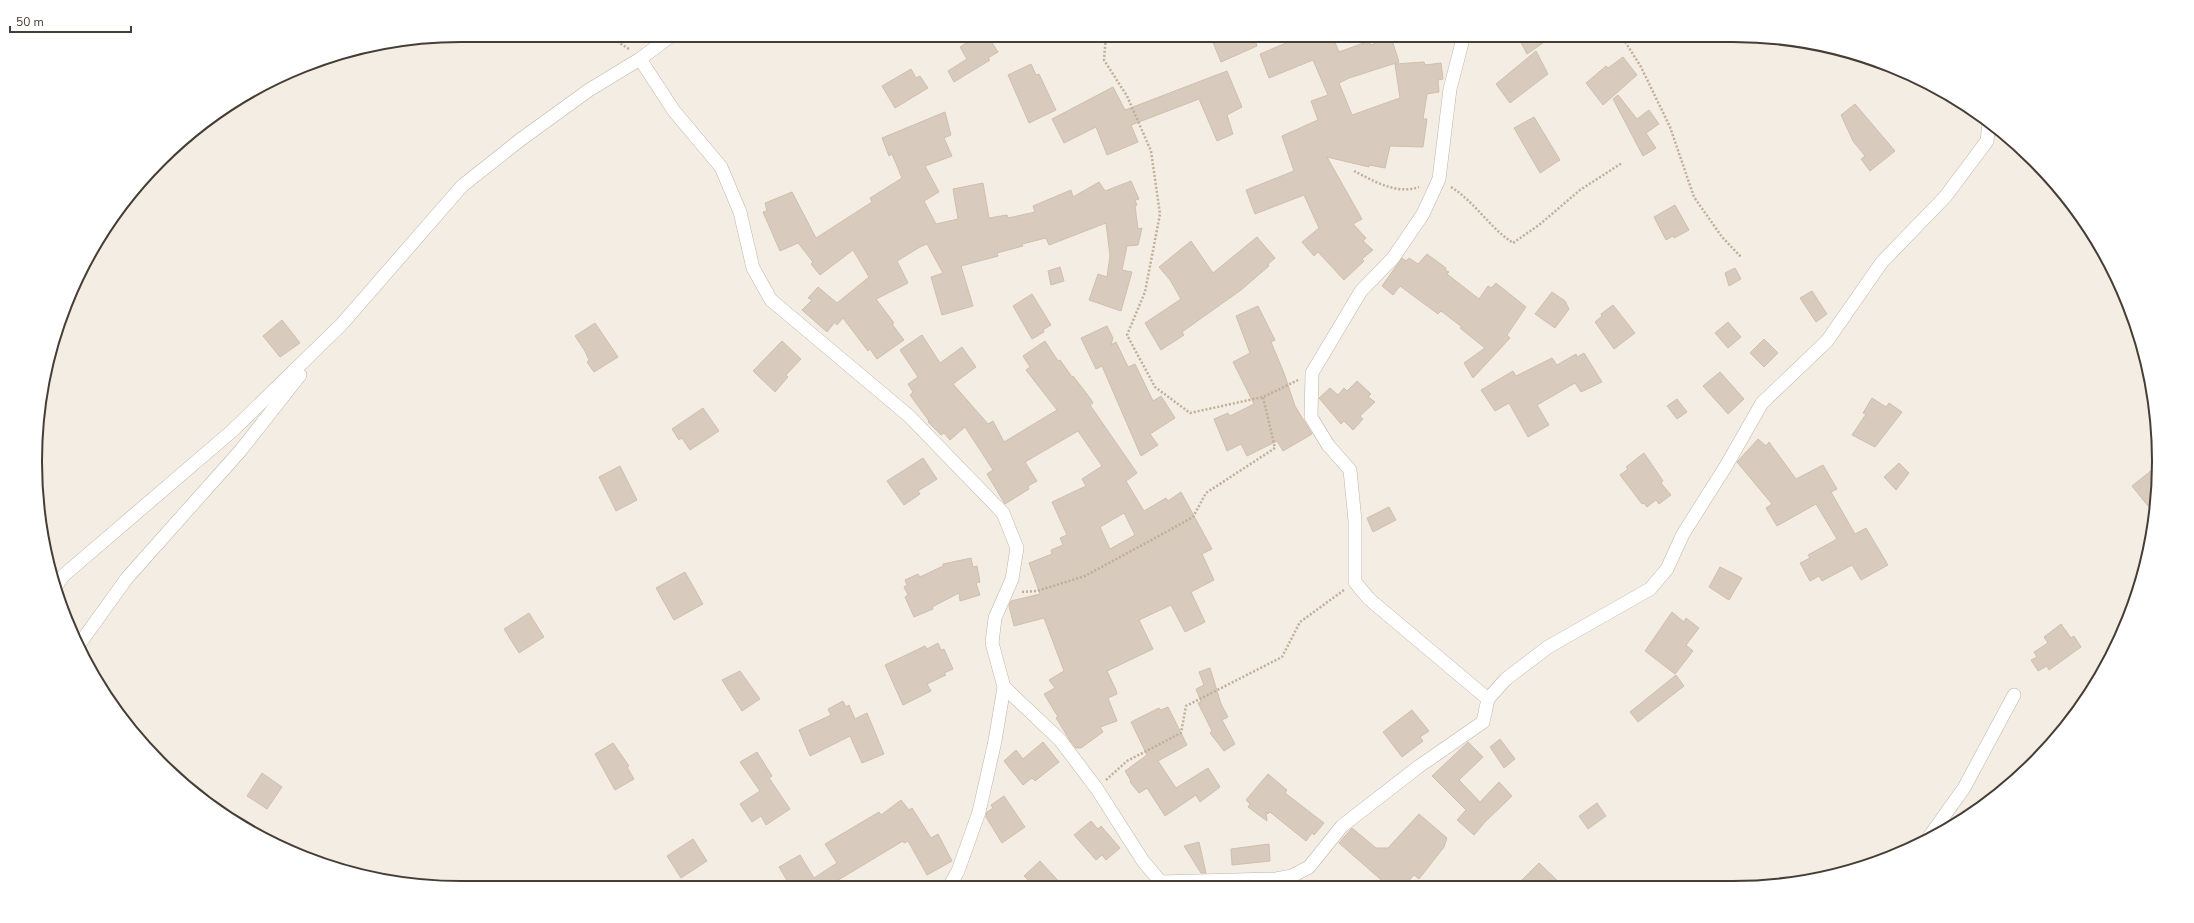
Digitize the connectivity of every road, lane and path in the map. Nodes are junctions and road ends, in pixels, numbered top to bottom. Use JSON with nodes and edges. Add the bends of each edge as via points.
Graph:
{"nodes":[{"id":1,"x":620,"y":42,"type":"edge"},
{"id":2,"x":663,"y":42,"type":"edge"},
{"id":3,"x":1105,"y":42,"type":"edge"},
{"id":4,"x":1462,"y":42,"type":"edge"},
{"id":5,"x":1625,"y":42,"type":"edge"},
{"id":6,"x":640,"y":59,"type":"junction"},
{"id":7,"x":1988,"y":129,"type":"edge"},
{"id":8,"x":1622,"y":163,"type":"dead end"},
{"id":9,"x":1354,"y":171,"type":"dead end"},
{"id":10,"x":1439,"y":179,"type":"junction"},
{"id":11,"x":1741,"y":257,"type":"dead end"},
{"id":12,"x":317,"y":349,"type":"junction"},
{"id":13,"x":1312,"y":373,"type":"junction"},
{"id":14,"x":1263,"y":397,"type":"junction"},
{"id":15,"x":59,"y":581,"type":"edge"},
{"id":16,"x":1355,"y":582,"type":"junction"},
{"id":17,"x":1005,"y":596,"type":"junction"},
{"id":18,"x":82,"y":640,"type":"edge"},
{"id":19,"x":1004,"y":686,"type":"junction"},
{"id":20,"x":2014,"y":695,"type":"dead end"},
{"id":21,"x":1488,"y":698,"type":"junction"},
{"id":22,"x":1097,"y":789,"type":"junction"},
{"id":23,"x":1935,"y":829,"type":"edge"},
{"id":24,"x":953,"y":881,"type":"edge"},
{"id":25,"x":1160,"y":881,"type":"edge"},
{"id":26,"x":1230,"y":881,"type":"edge"}],
"edges":[{"from":1,"to":6,"type":"path"},
{"from":2,"to":6,"type":"street"},
{"from":3,"to":14,"type":"path","via":[[1104,60],[1127,96],[1151,151],[1160,214],[1145,292],[1127,335],[1156,387],[1190,413]]},
{"from":4,"to":10,"type":"street","via":[[1450,89]]},
{"from":5,"to":11,"type":"path","via":[[1641,67],[1670,127],[1694,197],[1722,237]]},
{"from":6,"to":12,"type":"street","via":[[551,117],[462,186]]},
{"from":6,"to":17,"type":"street","via":[[674,111],[721,167],[740,212],[753,268],[771,300],[909,416],[1003,513],[1017,548],[1012,579]]},
{"from":7,"to":21,"type":"street","via":[[1987,140],[1945,197],[1882,262],[1827,341],[1762,402],[1683,534],[1667,569],[1650,589],[1548,647],[1506,679]]},
{"from":8,"to":10,"type":"path","via":[[1580,190],[1539,225],[1512,243],[1502,236],[1465,196]]},
{"from":9,"to":10,"type":"path","via":[[1388,188],[1414,188]]},
{"from":10,"to":13,"type":"street","via":[[1423,214],[1393,258],[1361,290]]},
{"from":12,"to":15,"type":"street","via":[[232,431]]},
{"from":12,"to":18,"type":"street","via":[[241,450],[127,578]]},
{"from":13,"to":14,"type":"path"},
{"from":13,"to":16,"type":"street","via":[[1311,417],[1328,445],[1350,470],[1355,521]]},
{"from":14,"to":17,"type":"path","via":[[1275,448],[1206,492],[1193,517],[1084,576],[1037,591]]},
{"from":16,"to":21,"type":"street","via":[[1369,599]]},
{"from":16,"to":22,"type":"path","via":[[1300,622],[1282,657],[1186,706],[1181,733],[1127,761]]},
{"from":17,"to":19,"type":"street","via":[[995,618],[992,643]]},
{"from":19,"to":22,"type":"street","via":[[1060,740]]},
{"from":19,"to":24,"type":"street","via":[[979,812]]},
{"from":20,"to":23,"type":"street","via":[[1964,788]]},
{"from":21,"to":26,"type":"street","via":[[1483,722],[1418,767],[1342,826],[1309,867],[1292,876],[1276,879]]},
{"from":22,"to":25,"type":"street","via":[[1143,861]]}]}
